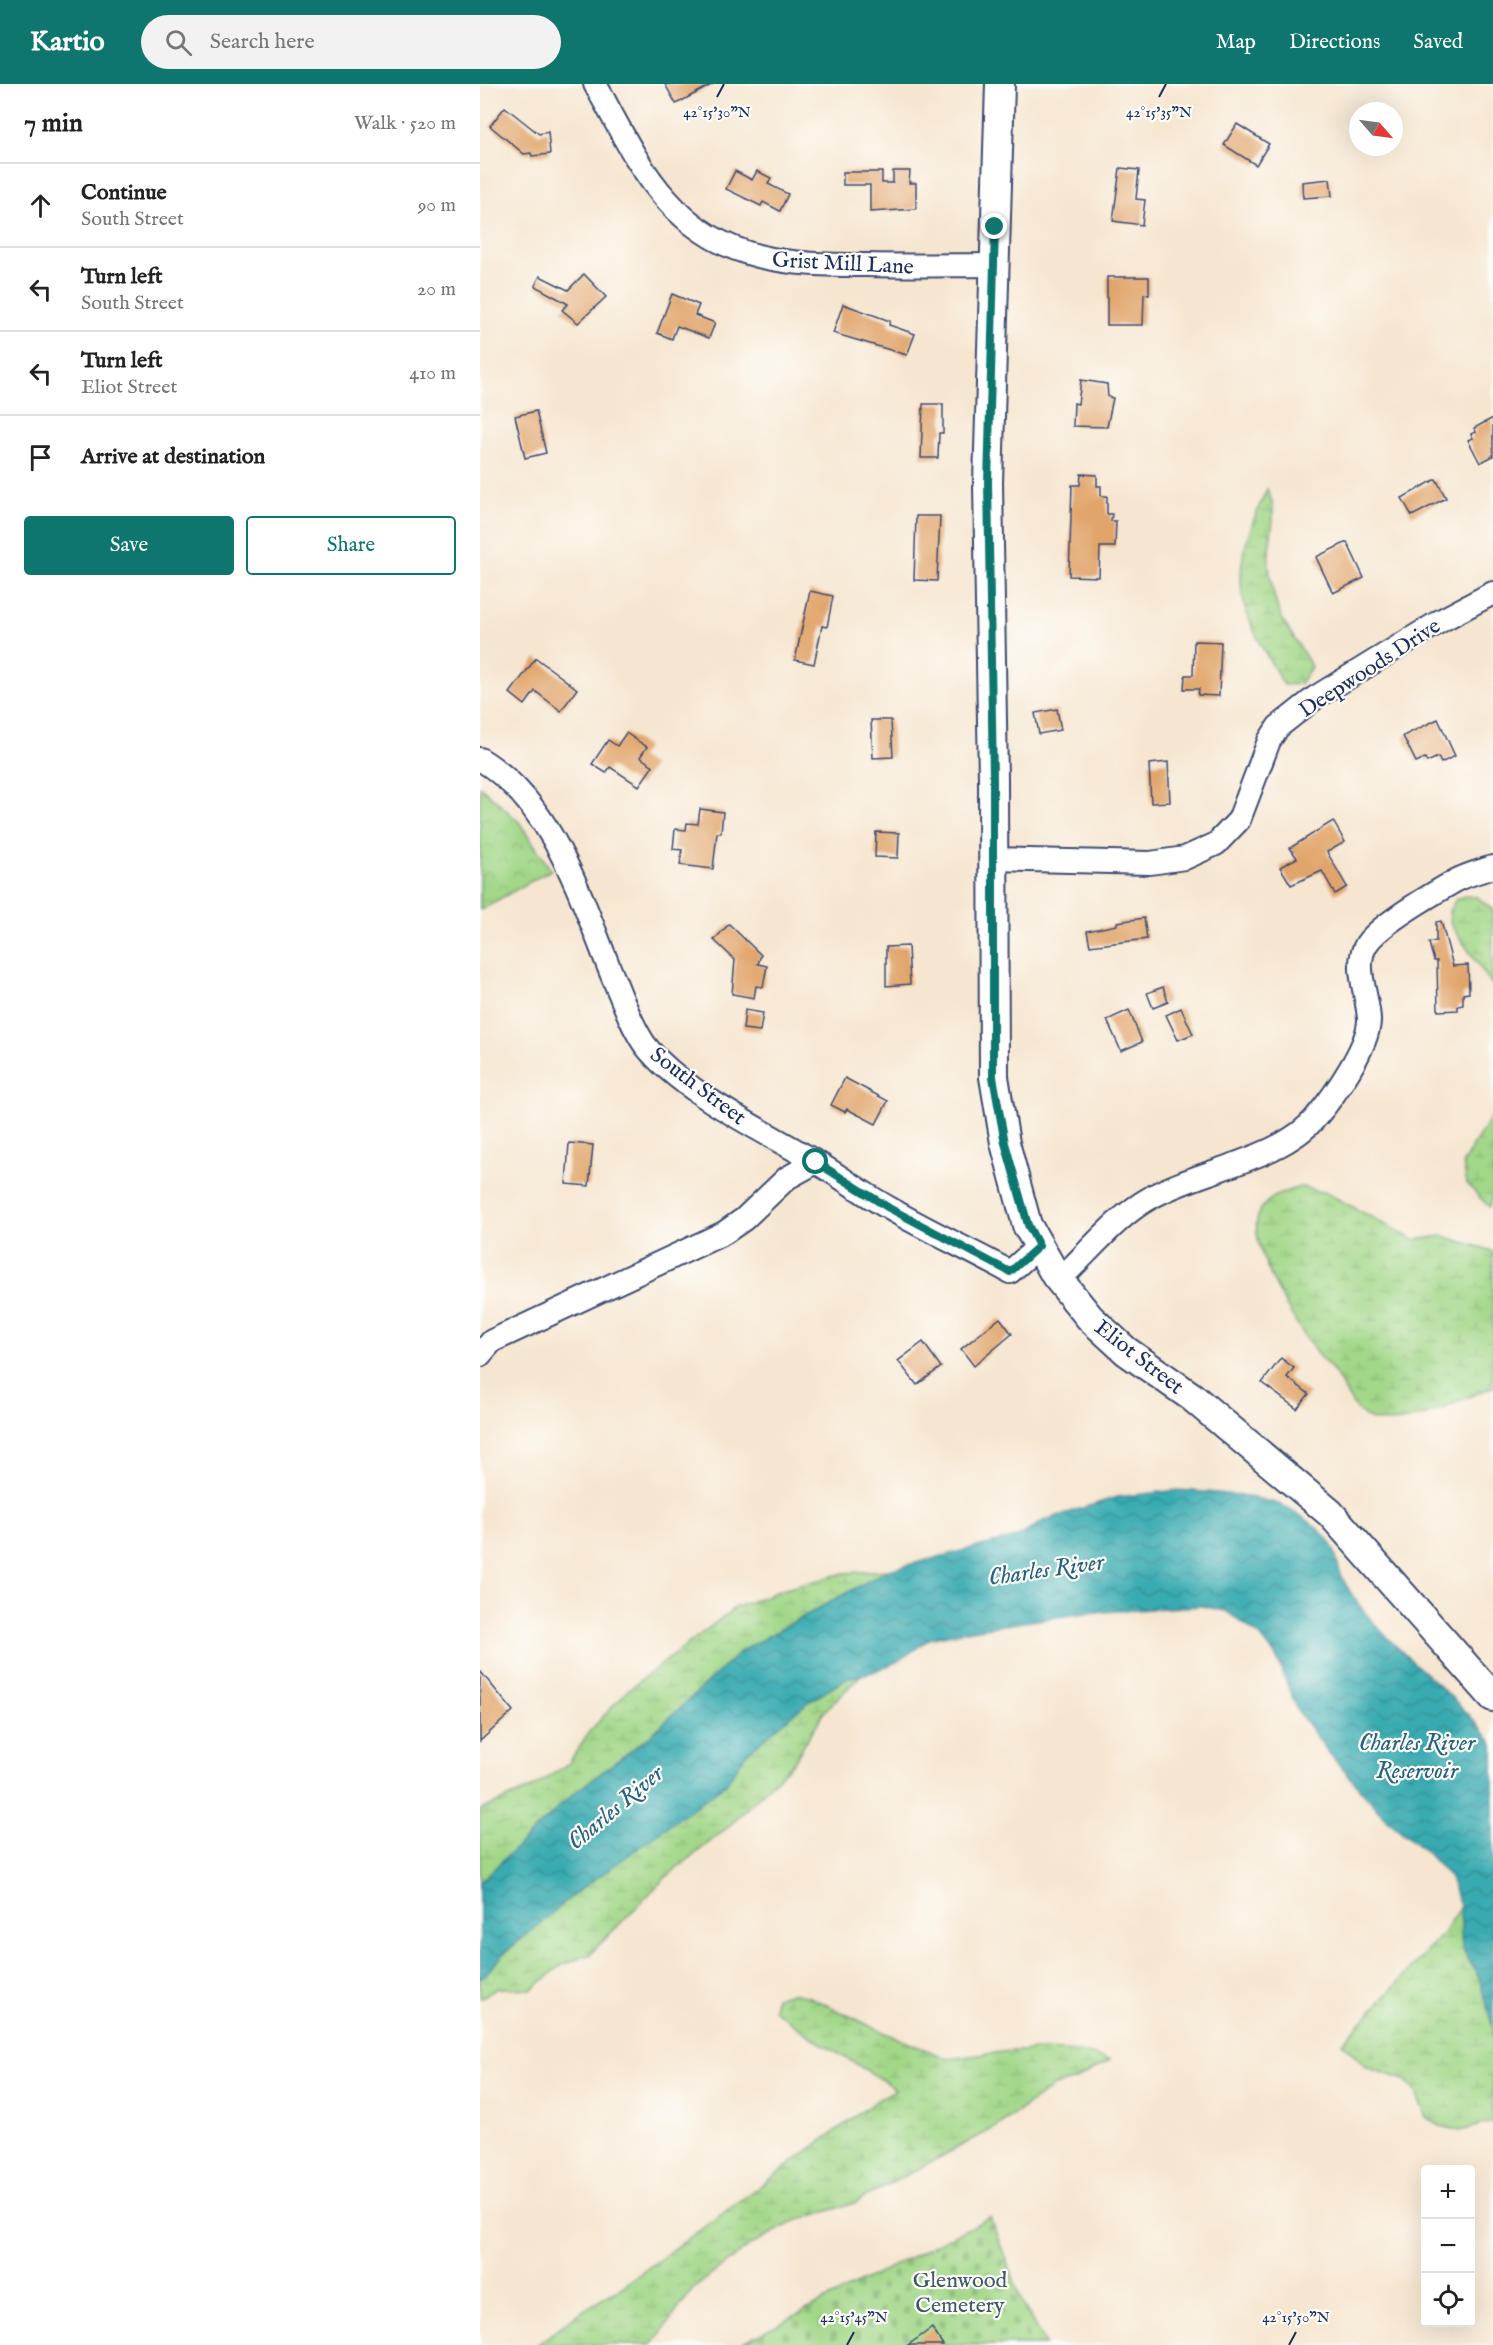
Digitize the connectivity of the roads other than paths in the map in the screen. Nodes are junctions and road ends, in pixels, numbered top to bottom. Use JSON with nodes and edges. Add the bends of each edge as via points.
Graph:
{"nodes":[{"id":1,"x":595,"y":84,"type":"edge"},
{"id":2,"x":1000,"y":84,"type":"edge"},
{"id":3,"x":995,"y":265,"type":"junction"},
{"id":4,"x":1493,"y":593,"type":"edge"},
{"id":5,"x":480,"y":759,"type":"edge"},
{"id":6,"x":993,"y":860,"type":"junction"},
{"id":7,"x":1493,"y":867,"type":"edge"},
{"id":8,"x":816,"y":1162,"type":"junction"},
{"id":9,"x":1039,"y":1246,"type":"junction"},
{"id":10,"x":1059,"y":1280,"type":"junction"},
{"id":11,"x":480,"y":1355,"type":"edge"},
{"id":12,"x":1493,"y":1697,"type":"edge"}],
"edges":[{"from":1,"to":3,"type":"street","name":"Grist Mill Lane","via":[[644,170],[667,201],[697,229],[727,246],[757,258],[799,265]]},
{"from":2,"to":3,"type":"main road","name":"Eliot Street"},
{"from":3,"to":6,"type":"main road","name":"Eliot Street","via":[[988,483]]},
{"from":4,"to":6,"type":"street","name":"Deepwoods Drive","via":[[1316,697],[1278,727],[1239,820],[1216,844],[1185,858],[1150,862]]},
{"from":5,"to":8,"type":"street","name":"South Street","via":[[521,792],[544,823],[645,1045],[701,1093]]},
{"from":6,"to":9,"type":"main road","name":"Eliot Street","via":[[993,1077],[1005,1143],[1025,1214]]},
{"from":7,"to":10,"type":"street","via":[[1456,881],[1379,930],[1366,945],[1361,962],[1369,1022],[1364,1042],[1316,1119],[1265,1152],[1150,1198]]},
{"from":8,"to":9,"type":"street","name":"South Street","via":[[889,1208],[1010,1272]]},
{"from":8,"to":11,"type":"street","via":[[787,1178],[724,1233],[492,1341]]},
{"from":9,"to":10,"type":"main road","name":"Eliot Street"},
{"from":10,"to":12,"type":"main road","name":"Eliot Street","via":[[1090,1318],[1126,1351],[1192,1397],[1330,1513]]}]}
